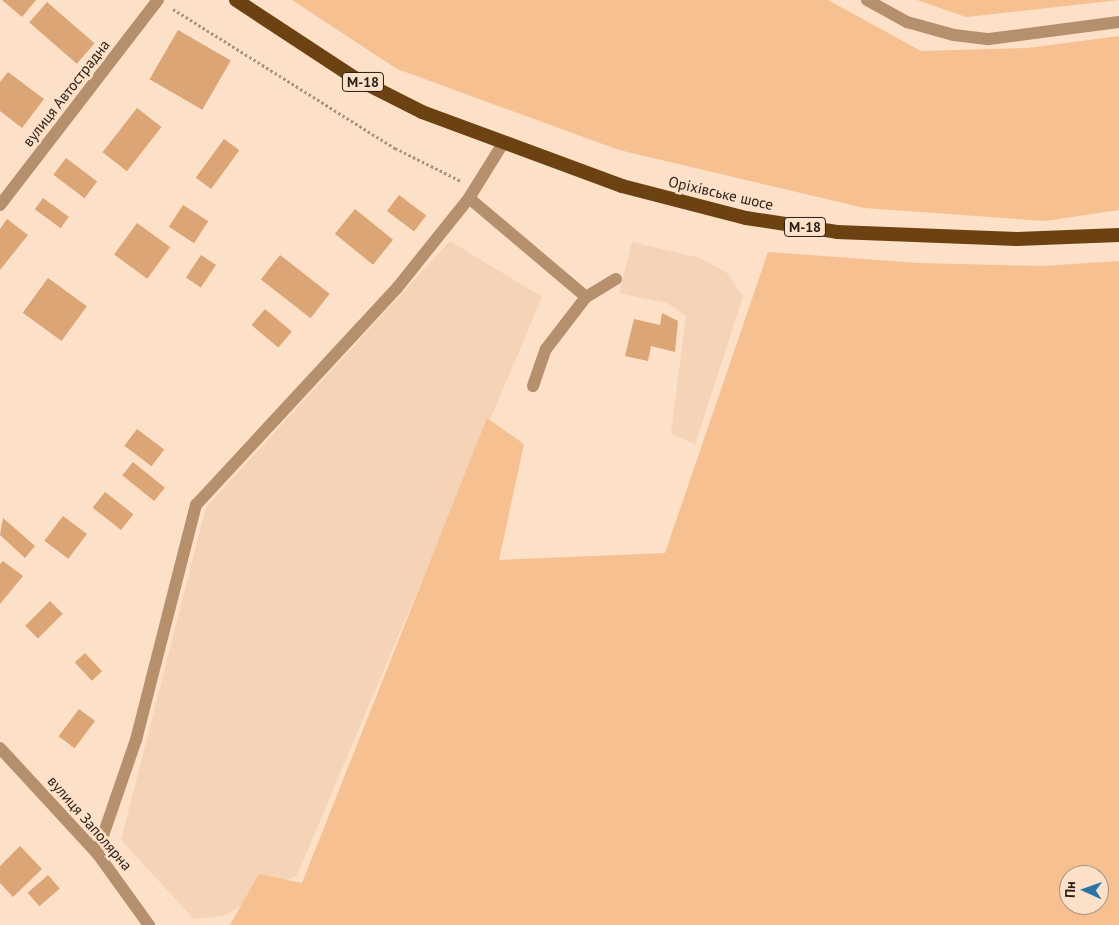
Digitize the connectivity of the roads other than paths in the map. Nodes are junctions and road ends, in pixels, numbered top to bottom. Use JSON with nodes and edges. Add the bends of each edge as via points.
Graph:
{"nodes":[{"id":1,"x":236,"y":0,"type":"edge"},
{"id":2,"x":867,"y":0,"type":"edge"},
{"id":3,"x":163,"y":3,"type":"edge"},
{"id":4,"x":1119,"y":22,"type":"edge"},
{"id":5,"x":502,"y":144,"type":"junction"},
{"id":6,"x":472,"y":193,"type":"junction"},
{"id":7,"x":0,"y":205,"type":"edge"},
{"id":8,"x":1119,"y":235,"type":"edge"},
{"id":9,"x":616,"y":279,"type":"dead end"},
{"id":10,"x":586,"y":296,"type":"junction"},
{"id":11,"x":533,"y":386,"type":"dead end"},
{"id":12,"x":0,"y":748,"type":"edge"},
{"id":13,"x":97,"y":853,"type":"junction"},
{"id":14,"x":149,"y":925,"type":"edge"}],
"edges":[{"from":1,"to":5,"type":"highway","number":"М-18","via":[[353,77]]},
{"from":2,"to":4,"type":"street","via":[[907,22],[954,36],[989,39]]},
{"from":3,"to":7,"type":"street","name":"вулиця Автострадна"},
{"from":5,"to":6,"type":"street"},
{"from":5,"to":8,"type":"highway","name":"Оріхівське шосе","number":"М-18","via":[[622,186],[746,218],[837,232],[1017,239]]},
{"from":6,"to":10,"type":"street"},
{"from":6,"to":13,"type":"street","via":[[397,288],[196,505],[136,740]]},
{"from":9,"to":10,"type":"street"},
{"from":10,"to":11,"type":"street","via":[[546,349]]},
{"from":12,"to":13,"type":"street","name":"вулиця Заполярна"},
{"from":13,"to":14,"type":"street","name":"вулиця Заполярна"}]}
